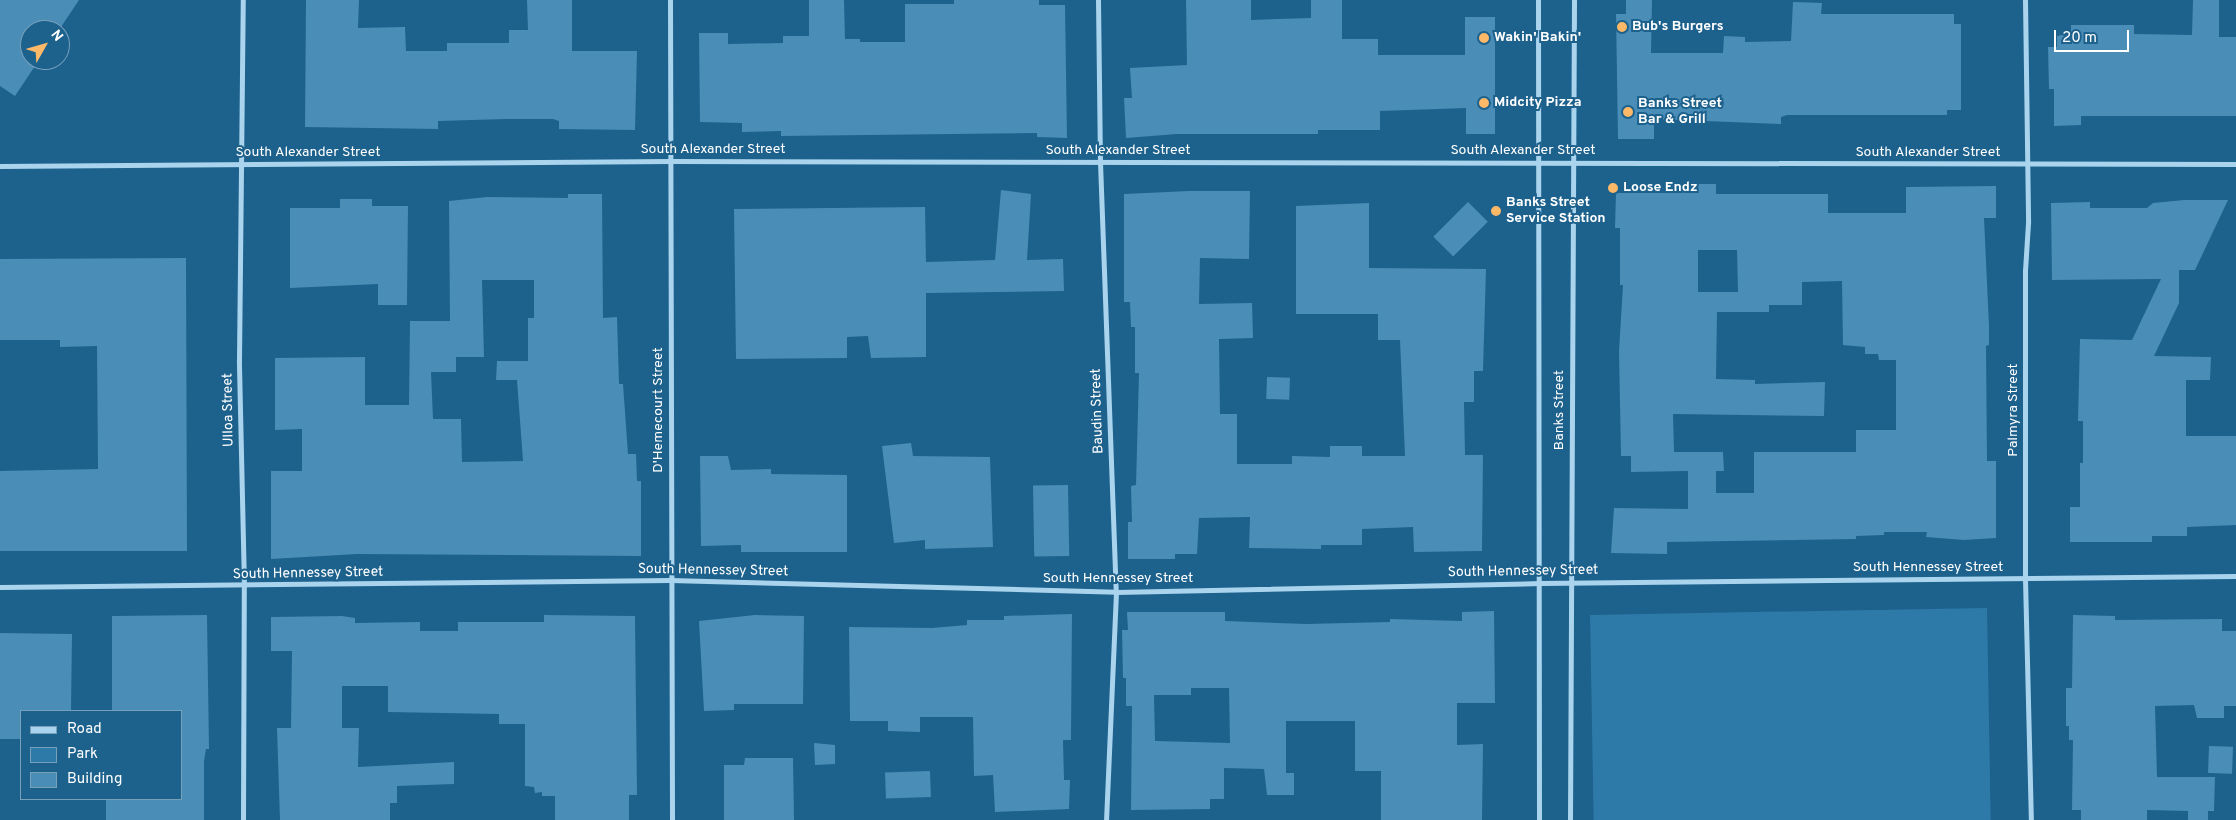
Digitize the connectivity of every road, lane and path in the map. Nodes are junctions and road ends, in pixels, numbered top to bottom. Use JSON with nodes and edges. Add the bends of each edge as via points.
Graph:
{"nodes":[{"id":1,"x":243,"y":0,"type":"edge"},
{"id":2,"x":670,"y":0,"type":"edge"},
{"id":3,"x":1098,"y":0,"type":"edge"},
{"id":4,"x":1538,"y":0,"type":"edge"},
{"id":5,"x":1574,"y":0,"type":"edge"},
{"id":6,"x":2025,"y":0,"type":"edge"},
{"id":7,"x":671,"y":162,"type":"junction"},
{"id":8,"x":1100,"y":162,"type":"junction"},
{"id":9,"x":1537,"y":162,"type":"junction"},
{"id":10,"x":1572,"y":162,"type":"junction"},
{"id":11,"x":2236,"y":164,"type":"edge"},
{"id":12,"x":244,"y":165,"type":"junction"},
{"id":13,"x":2026,"y":165,"type":"junction"},
{"id":14,"x":0,"y":166,"type":"edge"},
{"id":15,"x":2236,"y":576,"type":"edge"},
{"id":16,"x":2025,"y":579,"type":"junction"},
{"id":17,"x":670,"y":580,"type":"junction"},
{"id":18,"x":1570,"y":582,"type":"junction"},
{"id":19,"x":1541,"y":583,"type":"junction"},
{"id":20,"x":0,"y":586,"type":"edge"},
{"id":21,"x":244,"y":586,"type":"junction"},
{"id":22,"x":1116,"y":592,"type":"junction"},
{"id":23,"x":243,"y":820,"type":"edge"},
{"id":24,"x":672,"y":820,"type":"edge"},
{"id":25,"x":1106,"y":820,"type":"edge"},
{"id":26,"x":1539,"y":820,"type":"edge"},
{"id":27,"x":1570,"y":820,"type":"edge"},
{"id":28,"x":2030,"y":820,"type":"edge"}],
"edges":[{"from":1,"to":12,"type":"street","name":"Ulloa Street"},
{"from":2,"to":7,"type":"street","name":"D'Hemecourt Street"},
{"from":3,"to":8,"type":"street","name":"Baudin Street"},
{"from":4,"to":9,"type":"street","name":"Banks Street"},
{"from":5,"to":10,"type":"street","name":"Banks Street"},
{"from":6,"to":13,"type":"street","name":"Palmyra Street"},
{"from":7,"to":8,"type":"street","name":"South Alexander Street"},
{"from":7,"to":12,"type":"street","name":"South Alexander Street"},
{"from":7,"to":17,"type":"street","name":"D'Hemecourt Street"},
{"from":8,"to":9,"type":"street","name":"South Alexander Street"},
{"from":8,"to":22,"type":"street","name":"Baudin Street"},
{"from":9,"to":10,"type":"street","name":"South Alexander Street"},
{"from":9,"to":19,"type":"street","name":"Banks Street"},
{"from":10,"to":13,"type":"street","name":"South Alexander Street"},
{"from":10,"to":18,"type":"street","name":"Banks Street"},
{"from":11,"to":13,"type":"street","name":"South Alexander Street"},
{"from":12,"to":14,"type":"street","name":"South Alexander Street"},
{"from":12,"to":21,"type":"street","name":"Ulloa Street","via":[[239,360]]},
{"from":13,"to":16,"type":"street","name":"Palmyra Street"},
{"from":15,"to":16,"type":"street","name":"South Hennessey Street"},
{"from":16,"to":18,"type":"street","name":"South Hennessey Street"},
{"from":16,"to":28,"type":"street","name":"Palmyra Street"},
{"from":17,"to":21,"type":"street","name":"South Hennessey Street"},
{"from":17,"to":22,"type":"street","name":"South Hennessey Street"},
{"from":17,"to":24,"type":"street","name":"D'Hemecourt Street"},
{"from":18,"to":19,"type":"street","name":"South Hennessey Street"},
{"from":18,"to":27,"type":"street","name":"Banks Street"},
{"from":19,"to":22,"type":"street","name":"South Hennessey Street"},
{"from":19,"to":26,"type":"street","name":"Banks Street"},
{"from":20,"to":21,"type":"street","name":"South Hennessey Street"},
{"from":21,"to":23,"type":"street","name":"Ulloa Street"},
{"from":22,"to":25,"type":"street","name":"Baudin Street"}]}
